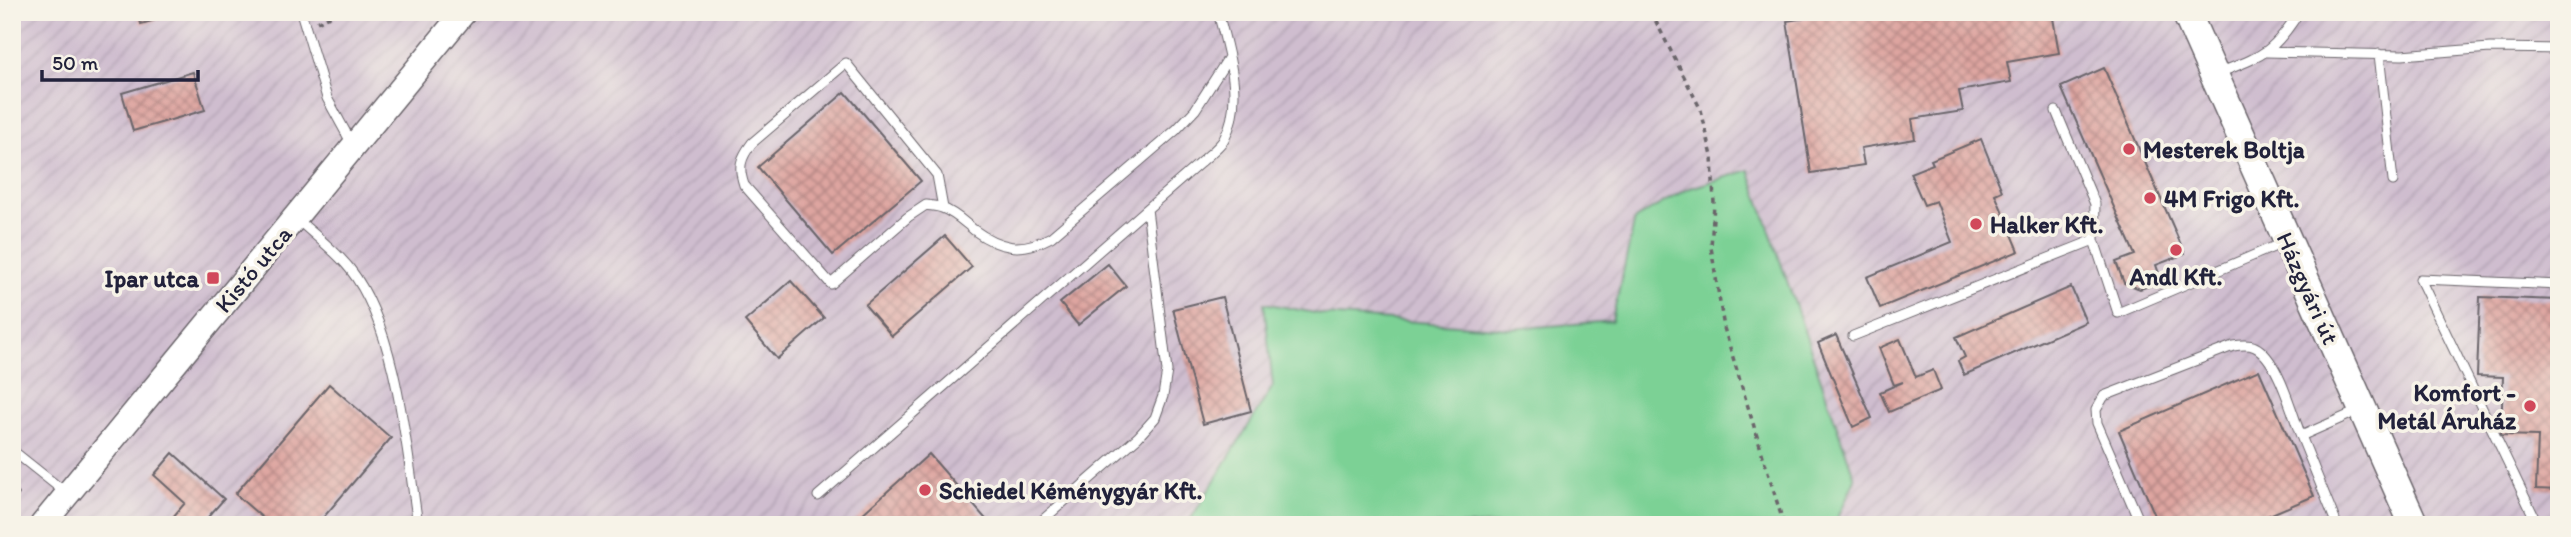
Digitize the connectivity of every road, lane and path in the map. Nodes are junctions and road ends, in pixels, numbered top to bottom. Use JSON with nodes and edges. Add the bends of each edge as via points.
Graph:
{"nodes":[{"id":1,"x":301,"y":12,"type":"edge"},
{"id":2,"x":338,"y":12,"type":"edge"},
{"id":3,"x":464,"y":12,"type":"edge"},
{"id":4,"x":1218,"y":12,"type":"edge"},
{"id":5,"x":1651,"y":12,"type":"edge"},
{"id":6,"x":2186,"y":12,"type":"edge"},
{"id":7,"x":2299,"y":12,"type":"edge"},
{"id":8,"x":306,"y":27,"type":"junction"},
{"id":9,"x":2559,"y":49,"type":"edge"},
{"id":10,"x":2267,"y":52,"type":"junction"},
{"id":11,"x":2379,"y":54,"type":"junction"},
{"id":12,"x":1229,"y":57,"type":"junction"},
{"id":13,"x":2213,"y":75,"type":"junction"},
{"id":14,"x":2056,"y":111,"type":"dead end"},
{"id":15,"x":353,"y":147,"type":"junction"},
{"id":16,"x":2393,"y":181,"type":"dead end"},
{"id":17,"x":943,"y":208,"type":"junction"},
{"id":18,"x":1147,"y":209,"type":"junction"},
{"id":19,"x":295,"y":217,"type":"junction"},
{"id":20,"x":2094,"y":240,"type":"junction"},
{"id":21,"x":2287,"y":242,"type":"junction"},
{"id":22,"x":2559,"y":285,"type":"edge"},
{"id":23,"x":1853,"y":336,"type":"dead end"},
{"id":24,"x":2361,"y":409,"type":"junction"},
{"id":25,"x":2301,"y":436,"type":"junction"},
{"id":26,"x":12,"y":450,"type":"edge"},
{"id":27,"x":12,"y":484,"type":"edge"},
{"id":28,"x":67,"y":494,"type":"junction"},
{"id":29,"x":818,"y":496,"type":"dead end"},
{"id":30,"x":12,"y":501,"type":"edge"},
{"id":31,"x":42,"y":525,"type":"edge"},
{"id":32,"x":418,"y":525,"type":"edge"},
{"id":33,"x":1037,"y":525,"type":"edge"},
{"id":34,"x":1784,"y":525,"type":"edge"},
{"id":35,"x":2141,"y":525,"type":"edge"},
{"id":36,"x":2337,"y":525,"type":"edge"},
{"id":37,"x":2414,"y":525,"type":"edge"},
{"id":38,"x":2538,"y":525,"type":"edge"}],
"edges":[{"from":1,"to":8,"type":"lane"},
{"from":2,"to":8,"type":"path"},
{"from":3,"to":15,"type":"street","name":"Kistó utca"},
{"from":4,"to":12,"type":"lane"},
{"from":5,"to":34,"type":"path","via":[[1701,110],[1713,156],[1711,247],[1724,328]]},
{"from":6,"to":13,"type":"main road","name":"Házgyári út"},
{"from":7,"to":10,"type":"lane"},
{"from":8,"to":15,"type":"lane","via":[[327,97]]},
{"from":9,"to":11,"type":"lane"},
{"from":10,"to":11,"type":"lane"},
{"from":10,"to":13,"type":"lane"},
{"from":11,"to":16,"type":"lane"},
{"from":12,"to":17,"type":"lane","via":[[1195,110],[1176,130],[1036,246],[1005,246],[990,240]]},
{"from":12,"to":18,"type":"lane","via":[[1235,93],[1224,140]]},
{"from":13,"to":21,"type":"main road","name":"Házgyári út"},
{"from":14,"to":20,"type":"lane","via":[[2095,204]]},
{"from":15,"to":19,"type":"street","name":"Kistó utca"},
{"from":17,"to":17,"type":"lane","via":[[926,205],[908,217],[831,284],[744,186],[741,158],[751,143],[846,63],[937,174]]},
{"from":18,"to":29,"type":"lane"},
{"from":18,"to":33,"type":"lane","via":[[1167,371],[1163,396],[1155,418],[1138,437]]},
{"from":19,"to":28,"type":"street","name":"Kistó utca"},
{"from":19,"to":32,"type":"lane","via":[[351,270],[374,311],[399,400]]},
{"from":20,"to":21,"type":"lane","via":[[2118,313]]},
{"from":20,"to":23,"type":"lane"},
{"from":21,"to":24,"type":"main road","name":"Házgyári út"},
{"from":22,"to":38,"type":"lane","via":[[2420,279]]},
{"from":24,"to":25,"type":"lane"},
{"from":24,"to":37,"type":"main road","name":"Házgyári út"},
{"from":25,"to":35,"type":"lane","via":[[2277,374],[2254,346],[2233,346],[2104,396],[2096,410],[2097,423]]},
{"from":25,"to":36,"type":"lane"},
{"from":26,"to":28,"type":"lane"},
{"from":27,"to":30,"type":"path","via":[[18,494]]},
{"from":28,"to":31,"type":"street","name":"Kistó utca"}]}
